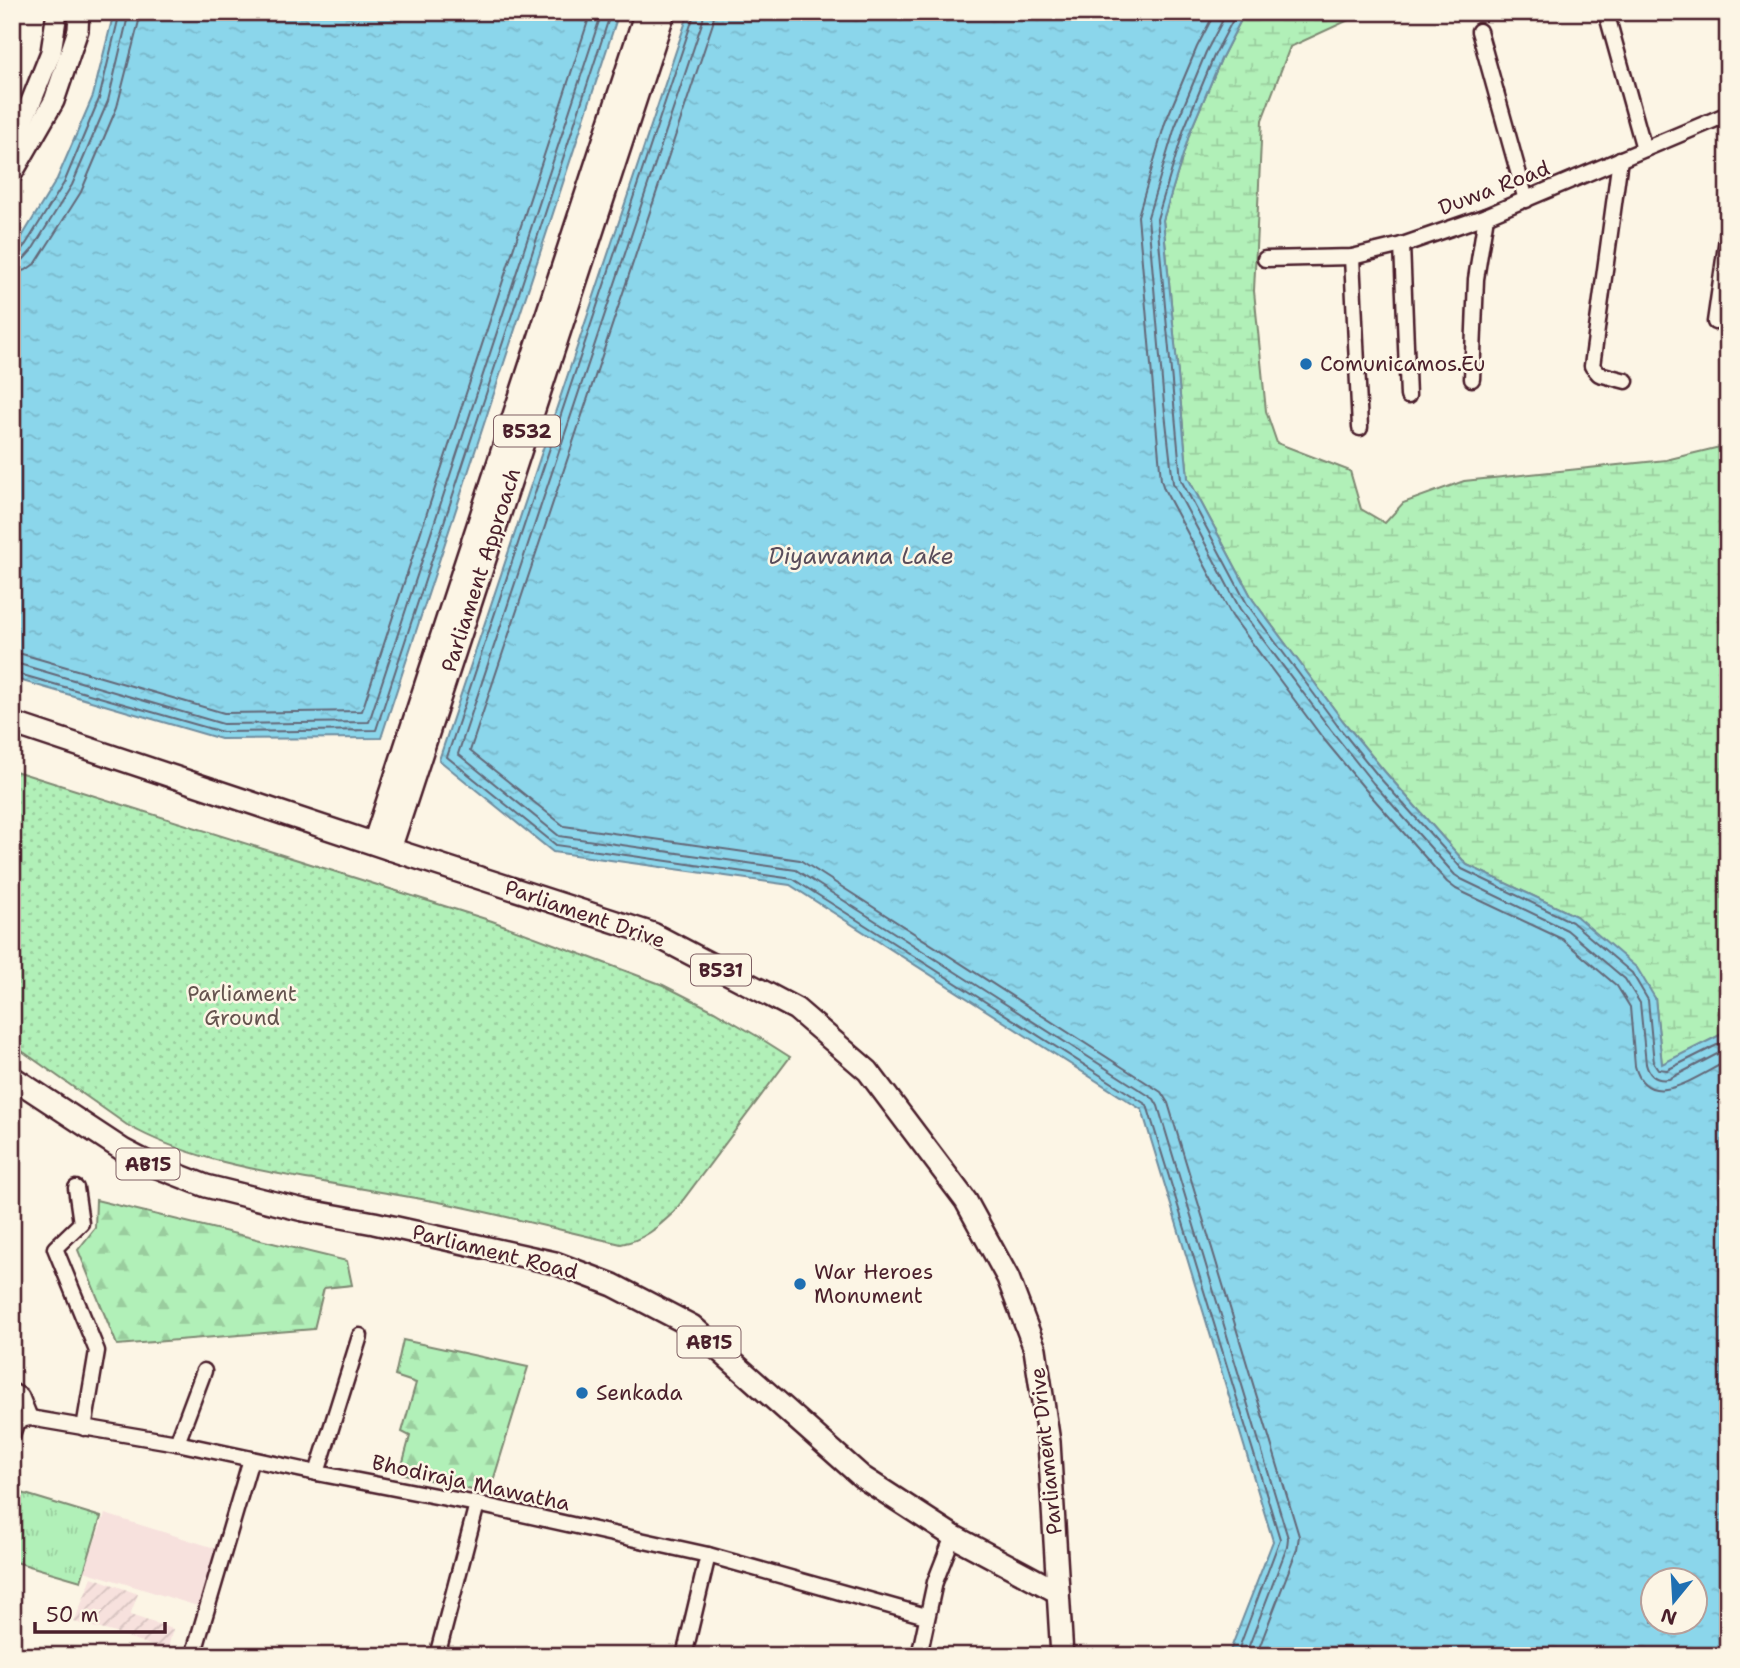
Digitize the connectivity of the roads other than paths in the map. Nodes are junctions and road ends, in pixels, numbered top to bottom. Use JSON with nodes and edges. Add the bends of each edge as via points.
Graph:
{"nodes":[{"id":1,"x":57,"y":12,"type":"edge"},
{"id":2,"x":79,"y":12,"type":"edge"},
{"id":3,"x":646,"y":12,"type":"edge"},
{"id":4,"x":664,"y":12,"type":"edge"},
{"id":5,"x":1606,"y":12,"type":"edge"},
{"id":6,"x":1479,"y":31,"type":"dead end"},
{"id":7,"x":1728,"y":114,"type":"edge"},
{"id":8,"x":12,"y":141,"type":"edge"},
{"id":9,"x":1644,"y":149,"type":"junction"},
{"id":10,"x":1620,"y":159,"type":"junction"},
{"id":11,"x":12,"y":174,"type":"edge"},
{"id":12,"x":1526,"y":200,"type":"junction"},
{"id":13,"x":1486,"y":216,"type":"junction"},
{"id":14,"x":1728,"y":231,"type":"edge"},
{"id":15,"x":1402,"y":245,"type":"junction"},
{"id":16,"x":1352,"y":257,"type":"junction"},
{"id":17,"x":1265,"y":259,"type":"dead end"},
{"id":18,"x":1715,"y":321,"type":"dead end"},
{"id":19,"x":1472,"y":379,"type":"dead end"},
{"id":20,"x":1626,"y":381,"type":"dead end"},
{"id":21,"x":1408,"y":396,"type":"dead end"},
{"id":22,"x":1360,"y":428,"type":"dead end"},
{"id":23,"x":12,"y":723,"type":"edge"},
{"id":24,"x":382,"y":846,"type":"junction"},
{"id":25,"x":12,"y":1077,"type":"edge"},
{"id":26,"x":76,"y":1188,"type":"dead end"},
{"id":27,"x":360,"y":1336,"type":"dead end"},
{"id":28,"x":204,"y":1371,"type":"dead end"},
{"id":29,"x":12,"y":1391,"type":"edge"},
{"id":30,"x":30,"y":1418,"type":"junction"},
{"id":31,"x":84,"y":1428,"type":"junction"},
{"id":32,"x":12,"y":1435,"type":"edge"},
{"id":33,"x":177,"y":1443,"type":"junction"},
{"id":34,"x":251,"y":1459,"type":"junction"},
{"id":35,"x":317,"y":1473,"type":"junction"},
{"id":36,"x":477,"y":1504,"type":"junction"},
{"id":37,"x":953,"y":1536,"type":"junction"},
{"id":38,"x":708,"y":1555,"type":"junction"},
{"id":39,"x":1058,"y":1592,"type":"junction"},
{"id":40,"x":926,"y":1616,"type":"junction"},
{"id":41,"x":193,"y":1656,"type":"edge"},
{"id":42,"x":436,"y":1656,"type":"edge"},
{"id":43,"x":684,"y":1656,"type":"edge"},
{"id":44,"x":919,"y":1656,"type":"edge"},
{"id":45,"x":1062,"y":1656,"type":"edge"}],
"edges":[{"from":1,"to":8,"type":"main road","via":[[51,52]]},
{"from":2,"to":11,"type":"main road","via":[[78,30],[54,100]]},
{"from":3,"to":24,"type":"main road","name":"Parliament Approach","number":"B532"},
{"from":4,"to":24,"type":"main road","name":"Parliament Approach","number":"B532"},
{"from":5,"to":9,"type":"street"},
{"from":6,"to":12,"type":"street"},
{"from":7,"to":9,"type":"street","name":"Duwa Road"},
{"from":9,"to":10,"type":"street","name":"Duwa Road"},
{"from":10,"to":12,"type":"street","name":"Duwa Road"},
{"from":10,"to":20,"type":"street","via":[[1592,366],[1599,374]]},
{"from":12,"to":13,"type":"street","name":"Duwa Road"},
{"from":13,"to":15,"type":"street","name":"Duwa Road"},
{"from":13,"to":19,"type":"street","via":[[1476,279]]},
{"from":14,"to":18,"type":"street"},
{"from":15,"to":16,"type":"street","name":"Duwa Road"},
{"from":15,"to":21,"type":"street"},
{"from":16,"to":17,"type":"street","name":"Duwa Road"},
{"from":16,"to":22,"type":"street"},
{"from":23,"to":24,"type":"main road","name":"Parliament Drive","number":"B531"},
{"from":24,"to":39,"type":"main road","name":"Parliament Drive","number":"B531","via":[[653,934],[796,1009],[868,1071],[966,1200],[1008,1278],[1035,1349],[1049,1442]]},
{"from":25,"to":37,"type":"main road","name":"Parliament Road","number":"AB15","via":[[123,1150],[205,1186],[555,1263],[613,1285],[692,1326],[862,1477]]},
{"from":26,"to":31,"type":"street","via":[[81,1223],[55,1248],[97,1350]]},
{"from":27,"to":35,"type":"street"},
{"from":28,"to":33,"type":"street"},
{"from":29,"to":30,"type":"street","via":[[21,1396]]},
{"from":30,"to":31,"type":"street","name":"Bhodiraja Mawatha"},
{"from":30,"to":32,"type":"street","via":[[17,1421]]},
{"from":31,"to":33,"type":"street","name":"Bhodiraja Mawatha"},
{"from":33,"to":34,"type":"street","name":"Bhodiraja Mawatha"},
{"from":34,"to":35,"type":"street","name":"Bhodiraja Mawatha"},
{"from":34,"to":41,"type":"street"},
{"from":35,"to":36,"type":"street","name":"Bhodiraja Mawatha"},
{"from":36,"to":38,"type":"street","name":"Bhodiraja Mawatha"},
{"from":36,"to":42,"type":"street"},
{"from":37,"to":39,"type":"main road","name":"Parliament Road","number":"AB15"},
{"from":37,"to":40,"type":"street"},
{"from":38,"to":40,"type":"street","name":"Bhodiraja Mawatha"},
{"from":38,"to":43,"type":"street"},
{"from":39,"to":45,"type":"main road"},
{"from":40,"to":44,"type":"street"}]}
